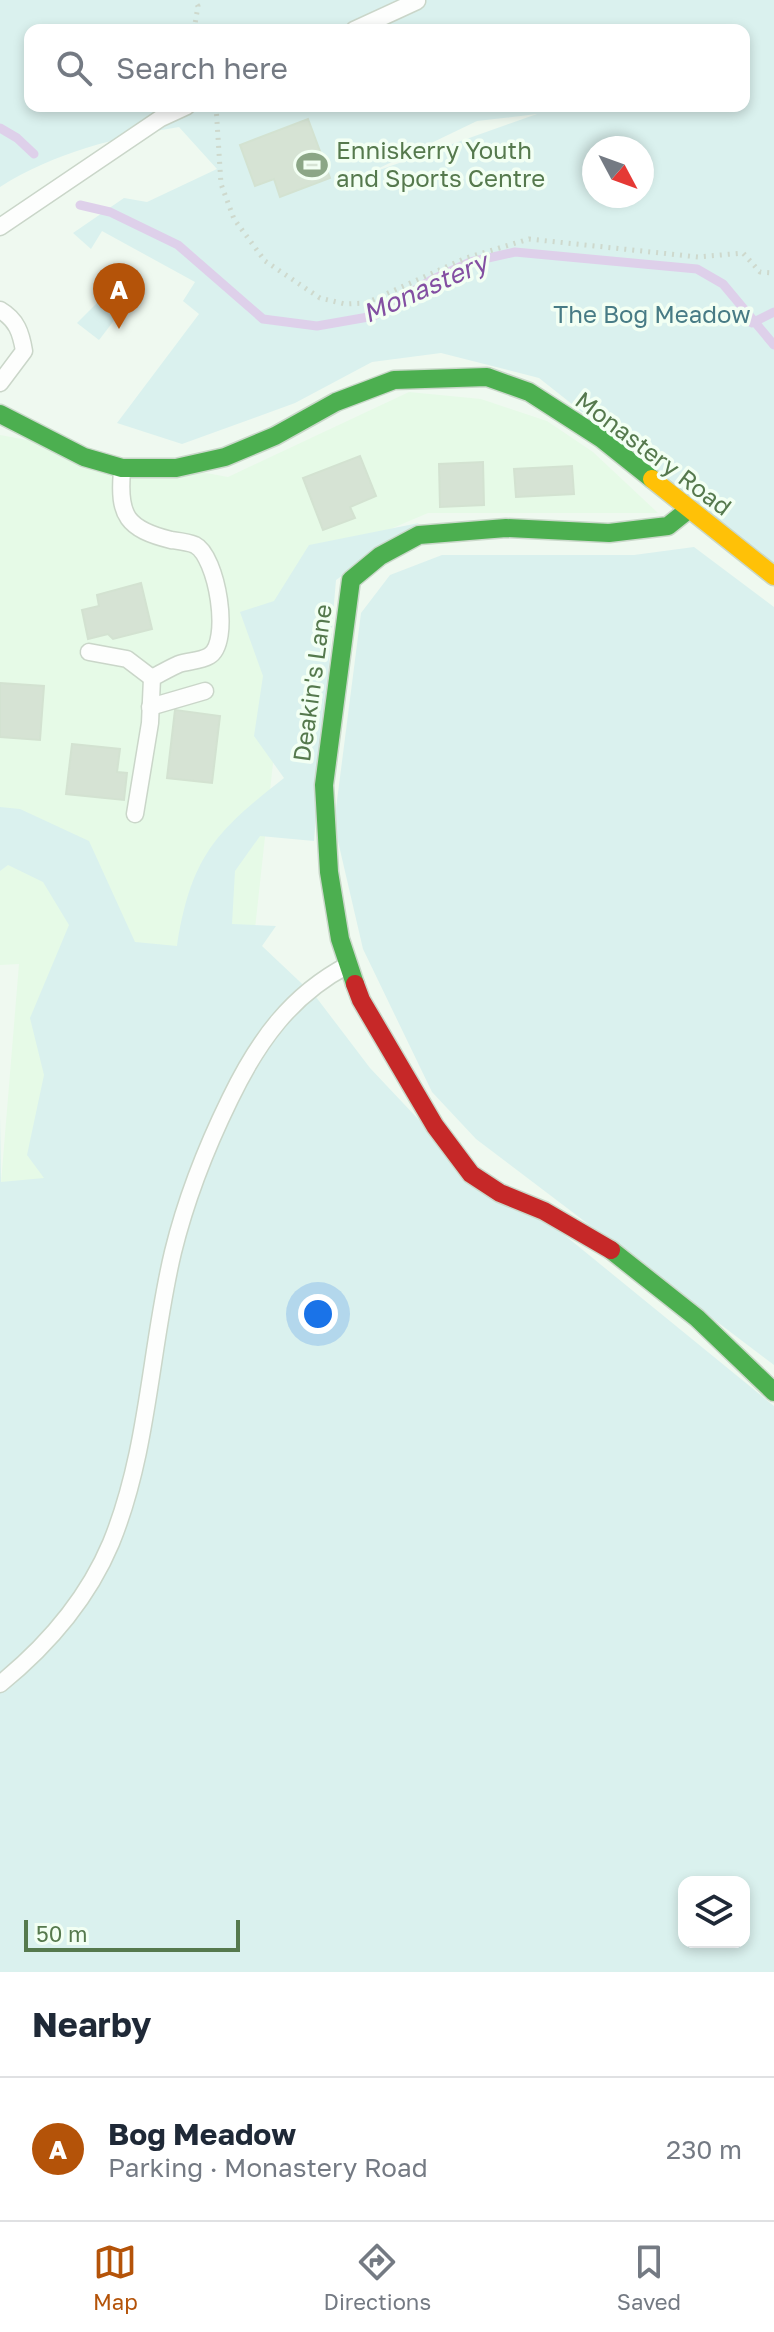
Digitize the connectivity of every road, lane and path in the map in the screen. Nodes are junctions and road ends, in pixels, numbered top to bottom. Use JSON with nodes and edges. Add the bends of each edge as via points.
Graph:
{"nodes":[{"id":1,"x":194,"y":0,"type":"edge"},
{"id":2,"x":417,"y":1,"type":"edge"},
{"id":3,"x":195,"y":24,"type":"edge"},
{"id":4,"x":367,"y":24,"type":"edge"},
{"id":5,"x":174,"y":112,"type":"edge"},
{"id":6,"x":216,"y":112,"type":"edge"},
{"id":7,"x":0,"y":227,"type":"edge"},
{"id":8,"x":774,"y":273,"type":"edge"},
{"id":9,"x":6,"y":314,"type":"edge"},
{"id":10,"x":0,"y":383,"type":"edge"},
{"id":11,"x":1,"y":418,"type":"edge"},
{"id":12,"x":122,"y":468,"type":"junction"},
{"id":13,"x":688,"y":510,"type":"junction"},
{"id":14,"x":774,"y":576,"type":"edge"},
{"id":15,"x":89,"y":652,"type":"dead end"},
{"id":16,"x":152,"y":678,"type":"junction"},
{"id":17,"x":205,"y":691,"type":"dead end"},
{"id":18,"x":150,"y":707,"type":"junction"},
{"id":19,"x":135,"y":814,"type":"dead end"},
{"id":20,"x":349,"y":965,"type":"junction"},
{"id":21,"x":774,"y":1392,"type":"edge"},
{"id":22,"x":0,"y":1684,"type":"edge"}],
"edges":[{"from":1,"to":3,"type":"path"},
{"from":2,"to":4,"type":"lane"},
{"from":5,"to":7,"type":"lane"},
{"from":6,"to":8,"type":"path","via":[[221,184],[234,219],[265,261],[320,298],[366,303],[466,258],[529,239],[633,253],[743,253],[760,272]]},
{"from":9,"to":10,"type":"lane","via":[[21,333],[24,351]]},
{"from":11,"to":12,"type":"street","name":"Monastery Road","via":[[84,457]]},
{"from":12,"to":13,"type":"street","name":"Monastery Road","via":[[176,468],[225,457],[336,402],[394,380],[487,377],[529,392],[602,439]]},
{"from":12,"to":16,"type":"lane","via":[[119,498],[125,518],[141,530],[196,545],[211,561],[222,628],[221,644],[210,656]]},
{"from":13,"to":14,"type":"street","name":"Monastery Road"},
{"from":13,"to":20,"type":"street","name":"Deakin's Lane","via":[[668,526],[609,533],[506,528],[419,535],[380,556],[351,580],[324,785],[329,872]]},
{"from":15,"to":16,"type":"lane","via":[[127,659]]},
{"from":16,"to":18,"type":"lane"},
{"from":17,"to":18,"type":"lane"},
{"from":18,"to":19,"type":"lane"},
{"from":20,"to":21,"type":"street","name":"Deakin's Lane","via":[[361,1000],[435,1126],[471,1174],[624,1257]]},
{"from":20,"to":22,"type":"lane","via":[[294,1000],[270,1029],[232,1095],[187,1202],[172,1254],[142,1435],[111,1544],[84,1596],[59,1628]]}]}
